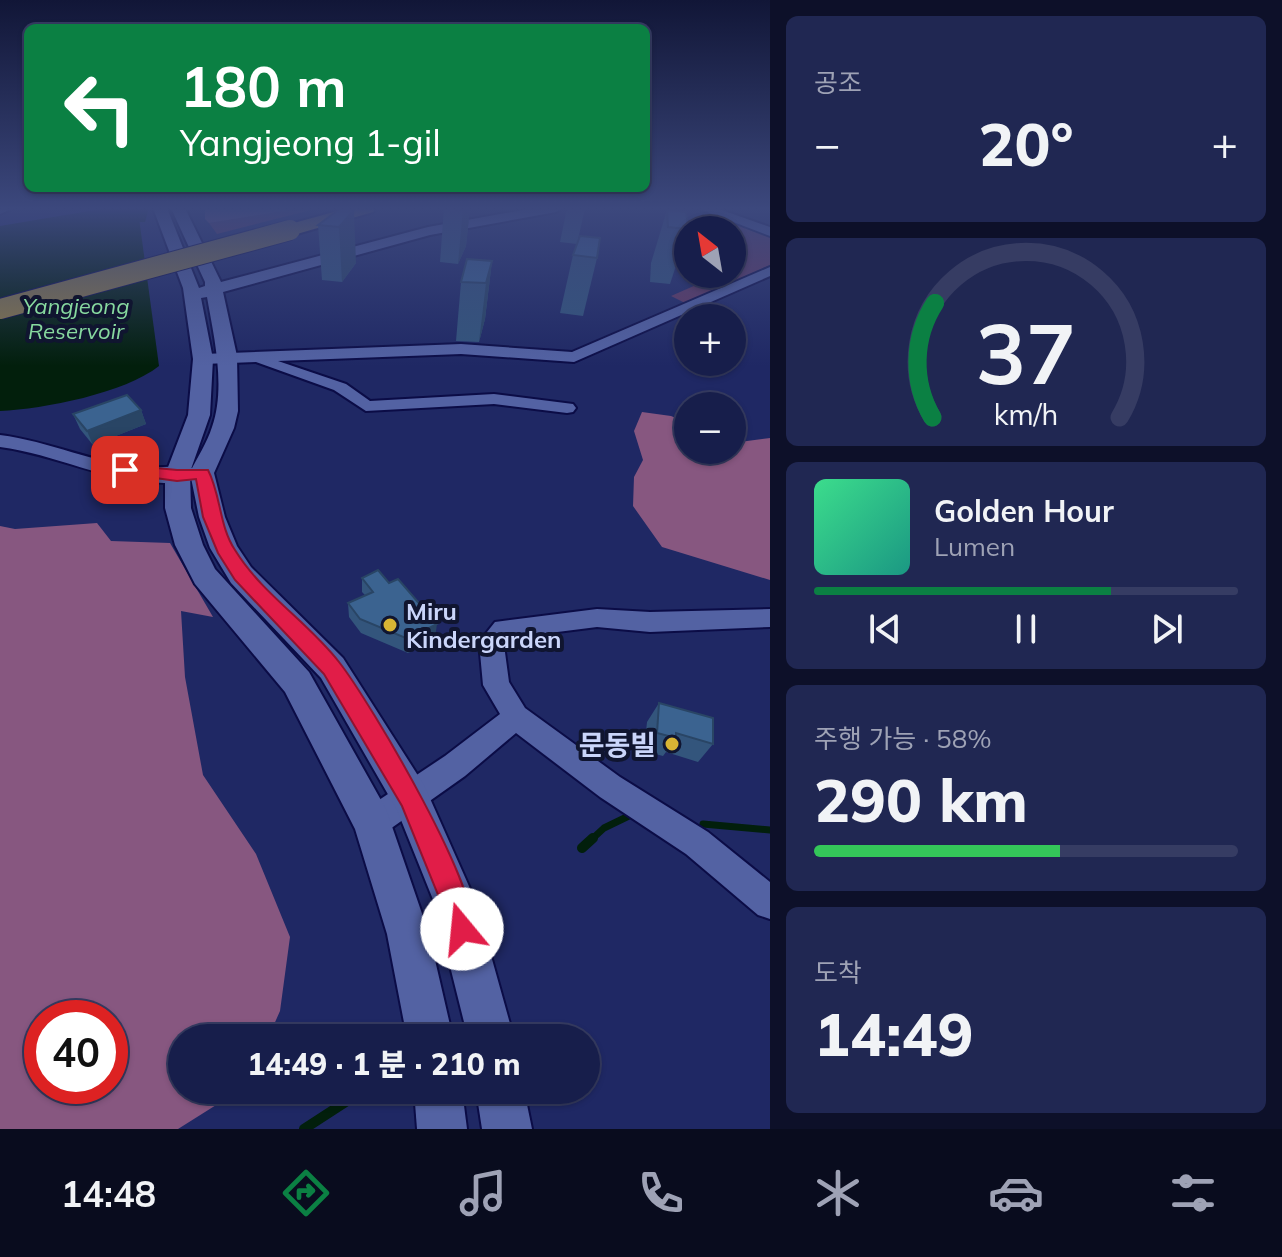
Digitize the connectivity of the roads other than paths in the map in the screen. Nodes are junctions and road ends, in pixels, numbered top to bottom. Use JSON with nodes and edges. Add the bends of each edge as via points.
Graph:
{"nodes":[{"id":1,"x":155,"y":261,"type":"edge"},
{"id":2,"x":167,"y":261,"type":"edge"},
{"id":3,"x":180,"y":261,"type":"edge"},
{"id":4,"x":205,"y":261,"type":"edge"},
{"id":5,"x":292,"y":261,"type":"edge"},
{"id":6,"x":308,"y":261,"type":"edge"},
{"id":7,"x":770,"y":271,"type":"edge"},
{"id":8,"x":217,"y":283,"type":"junction"},
{"id":9,"x":191,"y":292,"type":"junction"},
{"id":10,"x":0,"y":301,"type":"edge"},
{"id":11,"x":0,"y":309,"type":"edge"},
{"id":12,"x":228,"y":357,"type":"junction"},
{"id":13,"x":567,"y":408,"type":"dead end"},
{"id":14,"x":0,"y":441,"type":"edge"},
{"id":15,"x":190,"y":474,"type":"junction"},
{"id":16,"x":770,"y":618,"type":"edge"},
{"id":17,"x":516,"y":717,"type":"junction"},
{"id":18,"x":411,"y":798,"type":"junction"},
{"id":19,"x":372,"y":823,"type":"junction"},
{"id":20,"x":770,"y":903,"type":"edge"},
{"id":21,"x":427,"y":1024,"type":"edge"},
{"id":22,"x":487,"y":1024,"type":"edge"},
{"id":23,"x":439,"y":1104,"type":"edge"},
{"id":24,"x":503,"y":1104,"type":"edge"},
{"id":25,"x":442,"y":1129,"type":"edge"},
{"id":26,"x":507,"y":1129,"type":"edge"}],
"edges":[{"from":1,"to":10,"type":"highway"},
{"from":2,"to":11,"type":"highway","bridge":true},
{"from":3,"to":9,"type":"street"},
{"from":4,"to":8,"type":"street"},
{"from":5,"to":8,"type":"street","via":[[260,269],[227,269]]},
{"from":6,"to":8,"type":"street"},
{"from":7,"to":12,"type":"street","via":[[574,357],[461,349]]},
{"from":8,"to":9,"type":"street"},
{"from":8,"to":12,"type":"street"},
{"from":9,"to":12,"type":"street"},
{"from":12,"to":13,"type":"street","via":[[340,387],[366,406],[483,399]]},
{"from":12,"to":15,"type":"street","via":[[223,428]]},
{"from":14,"to":15,"type":"street","via":[[104,468]]},
{"from":15,"to":18,"type":"street","via":[[241,575],[332,668]]},
{"from":15,"to":19,"type":"street","via":[[178,508],[205,576],[297,682]]},
{"from":16,"to":17,"type":"street","via":[[597,618],[503,629],[491,642],[496,685]]},
{"from":17,"to":18,"type":"street"},
{"from":17,"to":20,"type":"street","via":[[718,859]]},
{"from":18,"to":19,"type":"street"},
{"from":18,"to":22,"type":"street","via":[[455,902]]},
{"from":19,"to":21,"type":"street","via":[[408,934]]},
{"from":23,"to":25,"type":"street"},
{"from":24,"to":26,"type":"street"}]}
